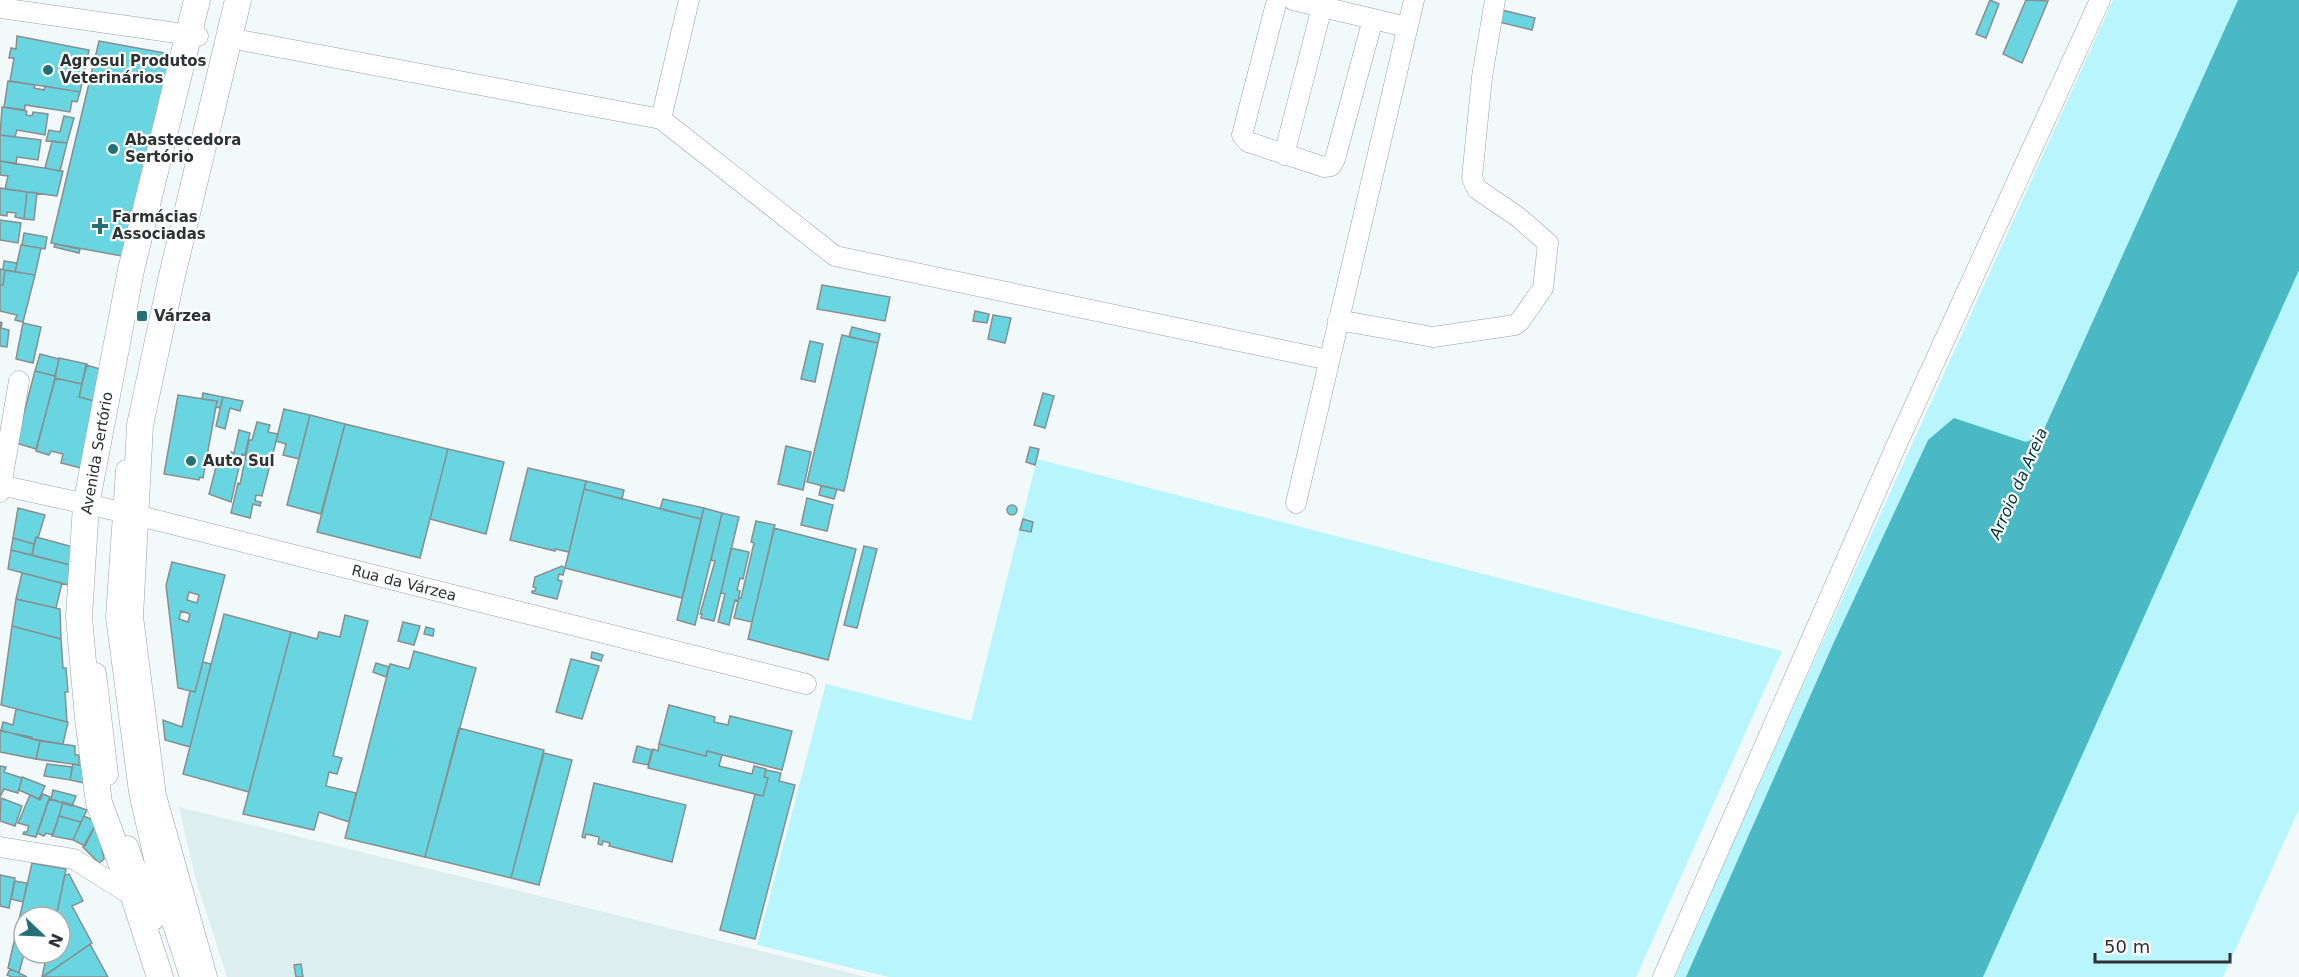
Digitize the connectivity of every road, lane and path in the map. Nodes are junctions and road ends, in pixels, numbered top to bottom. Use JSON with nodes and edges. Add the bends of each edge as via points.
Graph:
{"nodes":[{"id":1,"x":197,"y":0,"type":"edge"},
{"id":2,"x":207,"y":0,"type":"edge"},
{"id":3,"x":228,"y":0,"type":"edge"},
{"id":4,"x":238,"y":0,"type":"edge"},
{"id":5,"x":689,"y":0,"type":"edge"},
{"id":6,"x":1277,"y":0,"type":"edge"},
{"id":7,"x":1293,"y":0,"type":"edge"},
{"id":8,"x":1414,"y":0,"type":"edge"},
{"id":9,"x":1495,"y":0,"type":"edge"},
{"id":10,"x":2100,"y":0,"type":"edge"},
{"id":11,"x":1322,"y":7,"type":"junction"},
{"id":12,"x":0,"y":8,"type":"edge"},
{"id":13,"x":1373,"y":19,"type":"junction"},
{"id":14,"x":1407,"y":27,"type":"junction"},
{"id":15,"x":194,"y":35,"type":"junction"},
{"id":16,"x":229,"y":38,"type":"junction"},
{"id":17,"x":661,"y":119,"type":"junction"},
{"id":18,"x":1284,"y":155,"type":"junction"},
{"id":19,"x":1338,"y":320,"type":"junction"},
{"id":20,"x":1329,"y":360,"type":"junction"},
{"id":21,"x":19,"y":381,"type":"dead end"},
{"id":22,"x":0,"y":488,"type":"edge"},
{"id":23,"x":1296,"y":503,"type":"dead end"},
{"id":24,"x":90,"y":506,"type":"junction"},
{"id":25,"x":129,"y":514,"type":"junction"},
{"id":26,"x":806,"y":684,"type":"dead end"},
{"id":27,"x":0,"y":847,"type":"edge"},
{"id":28,"x":134,"y":897,"type":"junction"},
{"id":29,"x":160,"y":977,"type":"edge"},
{"id":30,"x":172,"y":977,"type":"edge"},
{"id":31,"x":190,"y":977,"type":"edge"},
{"id":32,"x":204,"y":977,"type":"edge"},
{"id":33,"x":1663,"y":977,"type":"edge"}],
"edges":[{"from":1,"to":15,"type":"main road","name":"Avenida Sertório"},
{"from":2,"to":15,"type":"street"},
{"from":3,"to":25,"type":"street","via":[[130,423]]},
{"from":4,"to":16,"type":"main road"},
{"from":5,"to":17,"type":"street"},
{"from":6,"to":18,"type":"street","via":[[1242,135],[1248,142]]},
{"from":7,"to":11,"type":"street"},
{"from":8,"to":14,"type":"street"},
{"from":9,"to":19,"type":"street","via":[[1482,77],[1472,178],[1477,189],[1548,243],[1543,288],[1515,325],[1433,337]]},
{"from":10,"to":33,"type":"street","via":[[1897,444]]},
{"from":11,"to":13,"type":"street"},
{"from":11,"to":18,"type":"street"},
{"from":12,"to":15,"type":"street"},
{"from":13,"to":14,"type":"street"},
{"from":13,"to":18,"type":"street","via":[[1333,163],[1324,168]]},
{"from":14,"to":19,"type":"street"},
{"from":15,"to":24,"type":"main road","name":"Avenida Sertório","via":[[131,270]]},
{"from":16,"to":17,"type":"street"},
{"from":16,"to":25,"type":"main road","via":[[140,425]]},
{"from":17,"to":20,"type":"street","via":[[835,256]]},
{"from":19,"to":20,"type":"street"},
{"from":20,"to":23,"type":"street"},
{"from":21,"to":22,"type":"street"},
{"from":22,"to":24,"type":"street","name":"Rua da Várzea"},
{"from":24,"to":25,"type":"street","name":"Rua da Várzea"},
{"from":24,"to":28,"type":"main road","name":"Avenida Sertório","via":[[79,617],[88,718],[99,803]]},
{"from":24,"to":30,"type":"street","via":[[90,618],[111,799]]},
{"from":25,"to":26,"type":"street","name":"Rua da Várzea"},
{"from":25,"to":31,"type":"street","via":[[116,617],[139,792],[160,885]]},
{"from":25,"to":32,"type":"main road","via":[[130,617],[153,796]]},
{"from":27,"to":28,"type":"street","via":[[74,859]]},
{"from":28,"to":29,"type":"main road","name":"Avenida Sertório"}]}
